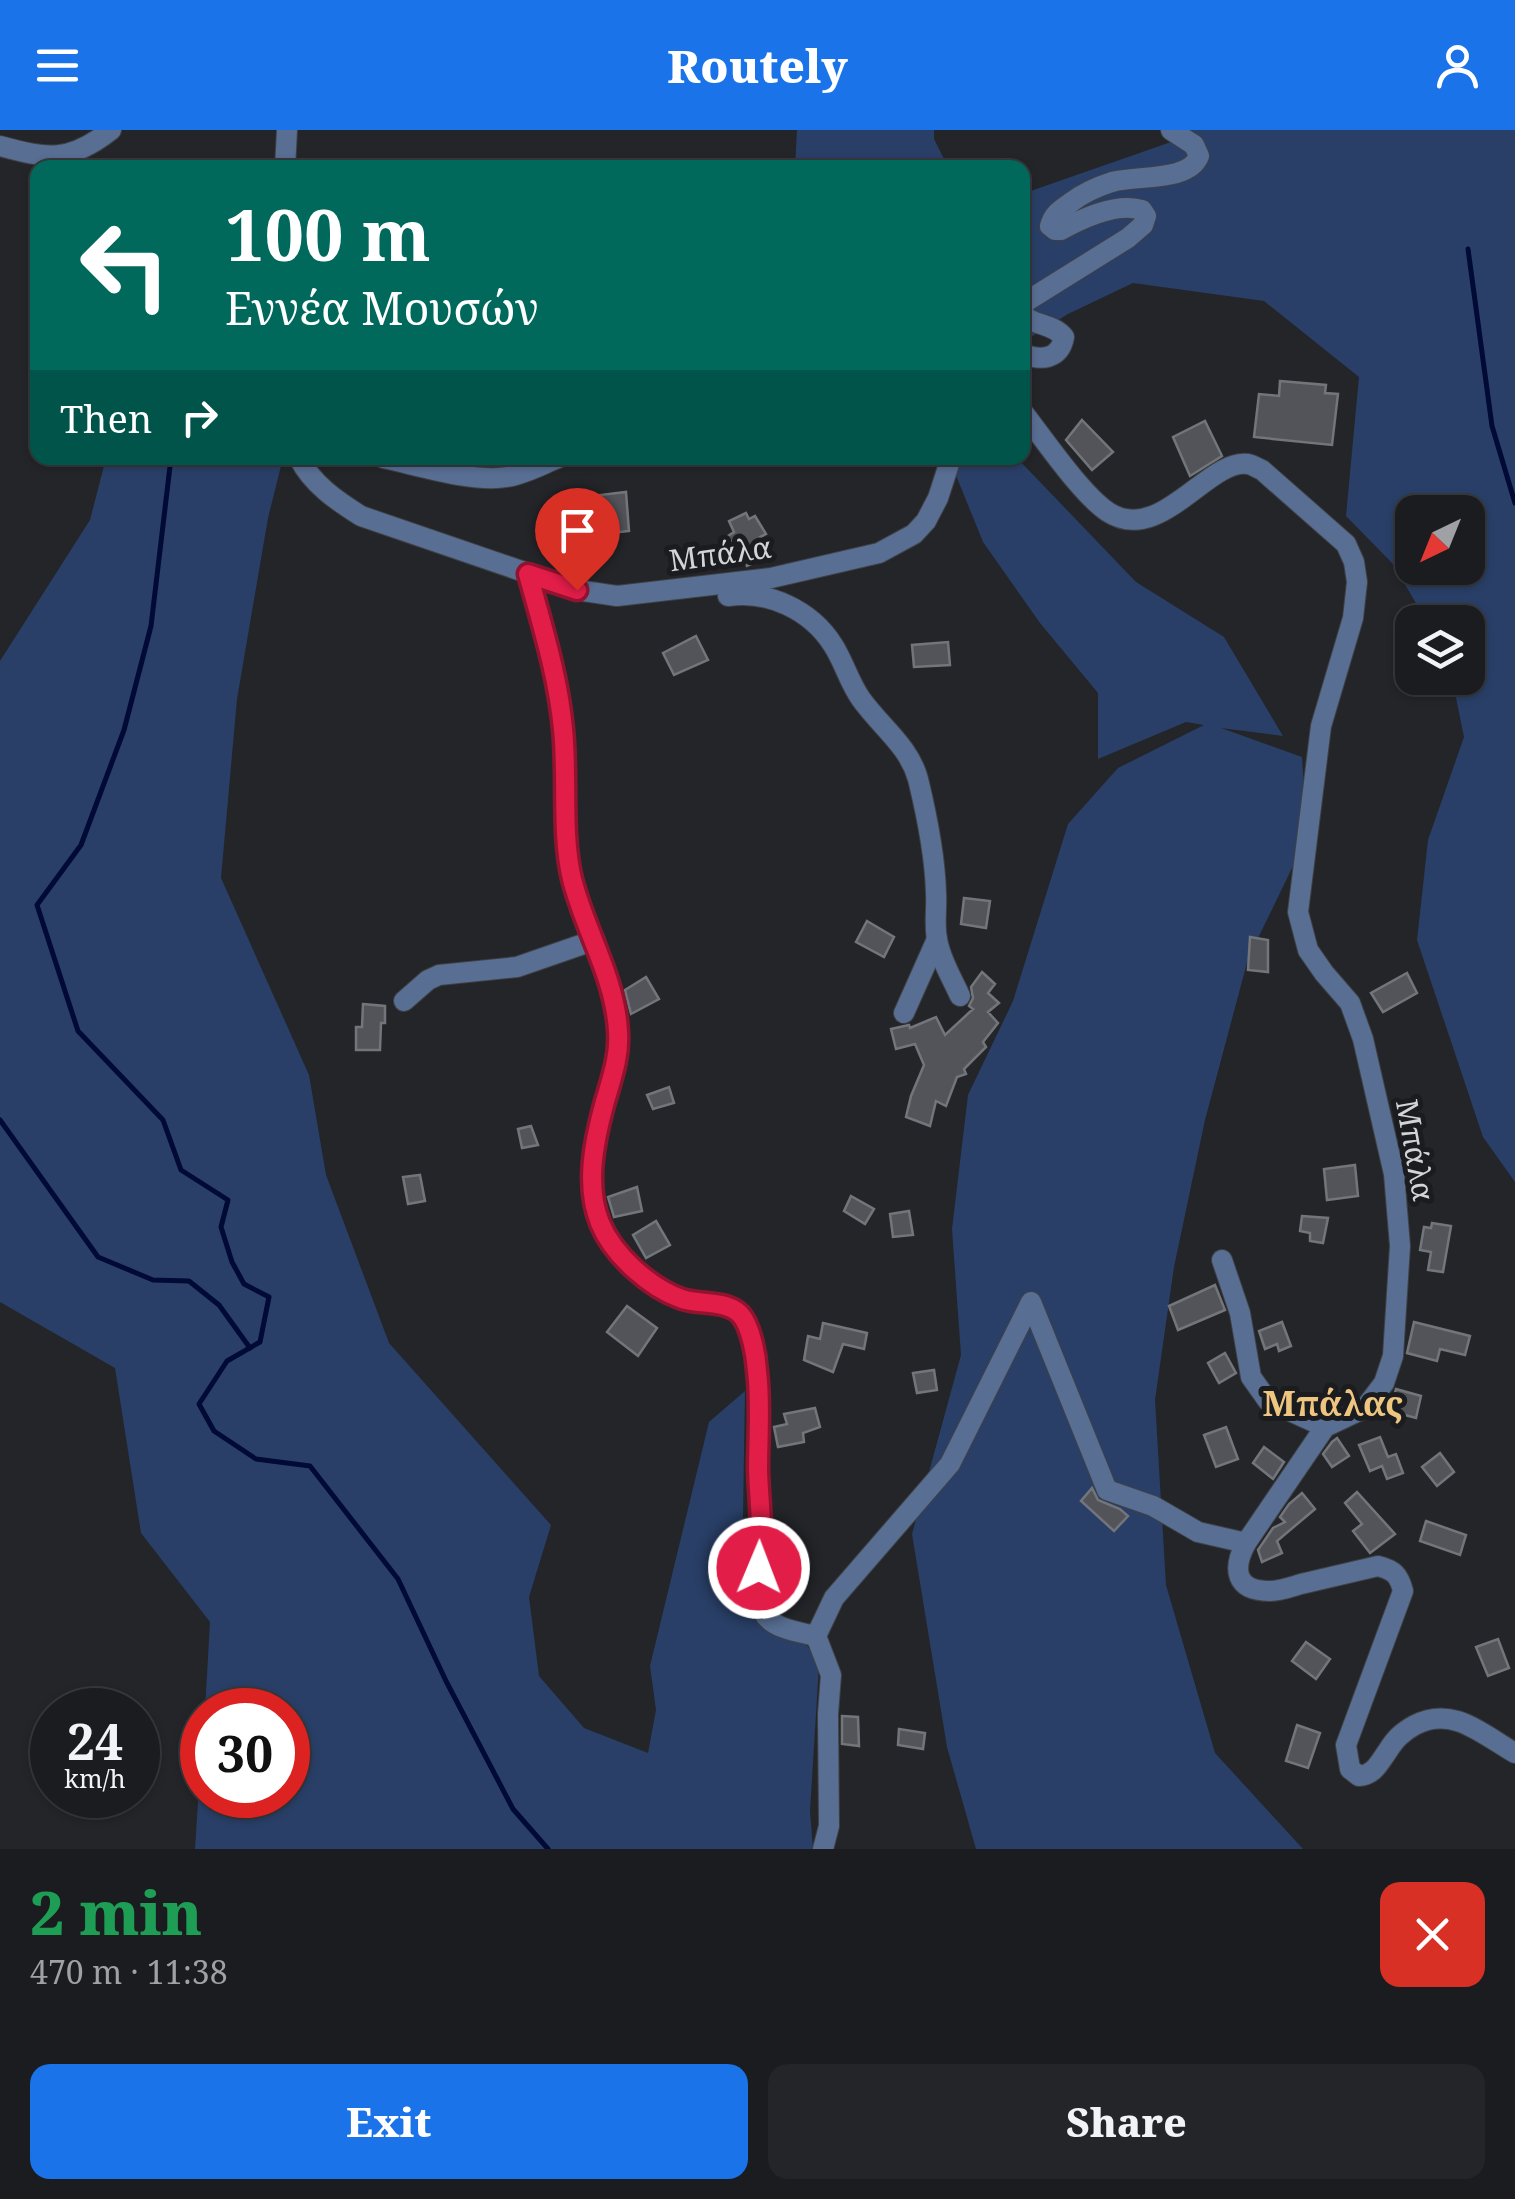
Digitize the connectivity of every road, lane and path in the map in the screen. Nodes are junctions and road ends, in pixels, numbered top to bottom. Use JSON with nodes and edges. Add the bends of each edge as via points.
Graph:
{"nodes":[{"id":1,"x":110,"y":130,"type":"edge"},
{"id":2,"x":287,"y":130,"type":"edge"},
{"id":3,"x":1172,"y":130,"type":"edge"},
{"id":4,"x":0,"y":146,"type":"edge"},
{"id":5,"x":285,"y":160,"type":"edge"},
{"id":6,"x":1030,"y":299,"type":"edge"},
{"id":7,"x":1030,"y":320,"type":"edge"},
{"id":8,"x":1030,"y":357,"type":"edge"},
{"id":9,"x":1030,"y":421,"type":"edge"},
{"id":10,"x":302,"y":465,"type":"edge"},
{"id":11,"x":418,"y":465,"type":"edge"},
{"id":12,"x":543,"y":465,"type":"edge"},
{"id":13,"x":948,"y":465,"type":"edge"},
{"id":14,"x":528,"y":574,"type":"junction"},
{"id":15,"x":617,"y":596,"type":"junction"},
{"id":16,"x":937,"y":939,"type":"junction"},
{"id":17,"x":595,"y":940,"type":"junction"},
{"id":18,"x":960,"y":996,"type":"dead end"},
{"id":19,"x":404,"y":1000,"type":"dead end"},
{"id":20,"x":904,"y":1013,"type":"dead end"},
{"id":21,"x":1222,"y":1260,"type":"dead end"},
{"id":22,"x":1325,"y":1427,"type":"junction"},
{"id":23,"x":1246,"y":1543,"type":"junction"},
{"id":24,"x":816,"y":1636,"type":"junction"},
{"id":25,"x":1515,"y":1754,"type":"edge"},
{"id":26,"x":823,"y":1849,"type":"edge"}],
"edges":[{"from":1,"to":4,"type":"street","via":[[56,157]]},
{"from":2,"to":5,"type":"street"},
{"from":3,"to":6,"type":"street","via":[[1194,144],[1195,165],[1116,181],[1054,214],[1055,230],[1118,209],[1132,207],[1146,216],[1128,238]]},
{"from":7,"to":8,"type":"street","via":[[1064,336],[1057,353]]},
{"from":9,"to":22,"type":"street","name":"Μπάλα","via":[[1086,491],[1122,520],[1166,510],[1217,475],[1247,464],[1346,544],[1354,562],[1353,618],[1321,726],[1298,912],[1308,950],[1350,1003],[1362,1039],[1394,1174],[1400,1246],[1393,1356],[1384,1384],[1365,1408]]},
{"from":10,"to":14,"type":"street","name":"Μπάλα","via":[[331,497],[361,516]]},
{"from":11,"to":12,"type":"street","via":[[504,478]]},
{"from":13,"to":15,"type":"street","name":"Μπάλα","via":[[926,521],[880,553],[771,578]]},
{"from":14,"to":15,"type":"street","name":"Μπάλα"},
{"from":14,"to":17,"type":"street","via":[[563,724],[572,878]]},
{"from":15,"to":16,"type":"street","via":[[666,603],[745,593],[790,606],[817,624],[860,698],[911,758],[934,856]]},
{"from":16,"to":18,"type":"street"},
{"from":16,"to":20,"type":"street"},
{"from":17,"to":19,"type":"street","via":[[517,967],[440,976]]},
{"from":17,"to":24,"type":"street","via":[[618,1029],[592,1158],[600,1223],[614,1248],[661,1288],[682,1299],[727,1306],[746,1324],[757,1370],[762,1546],[756,1588],[768,1620]]},
{"from":21,"to":22,"type":"street","via":[[1252,1377],[1268,1401]]},
{"from":22,"to":23,"type":"street","name":"Μπάλα"},
{"from":23,"to":24,"type":"street","via":[[1198,1532],[1107,1490],[1031,1302],[950,1464],[834,1598]]},
{"from":23,"to":25,"type":"street","via":[[1237,1570],[1251,1588],[1271,1592],[1378,1566],[1399,1576],[1402,1591],[1346,1745],[1350,1769],[1368,1775],[1396,1738],[1430,1718],[1456,1719]]},
{"from":24,"to":26,"type":"street","via":[[831,1675]]}]}
